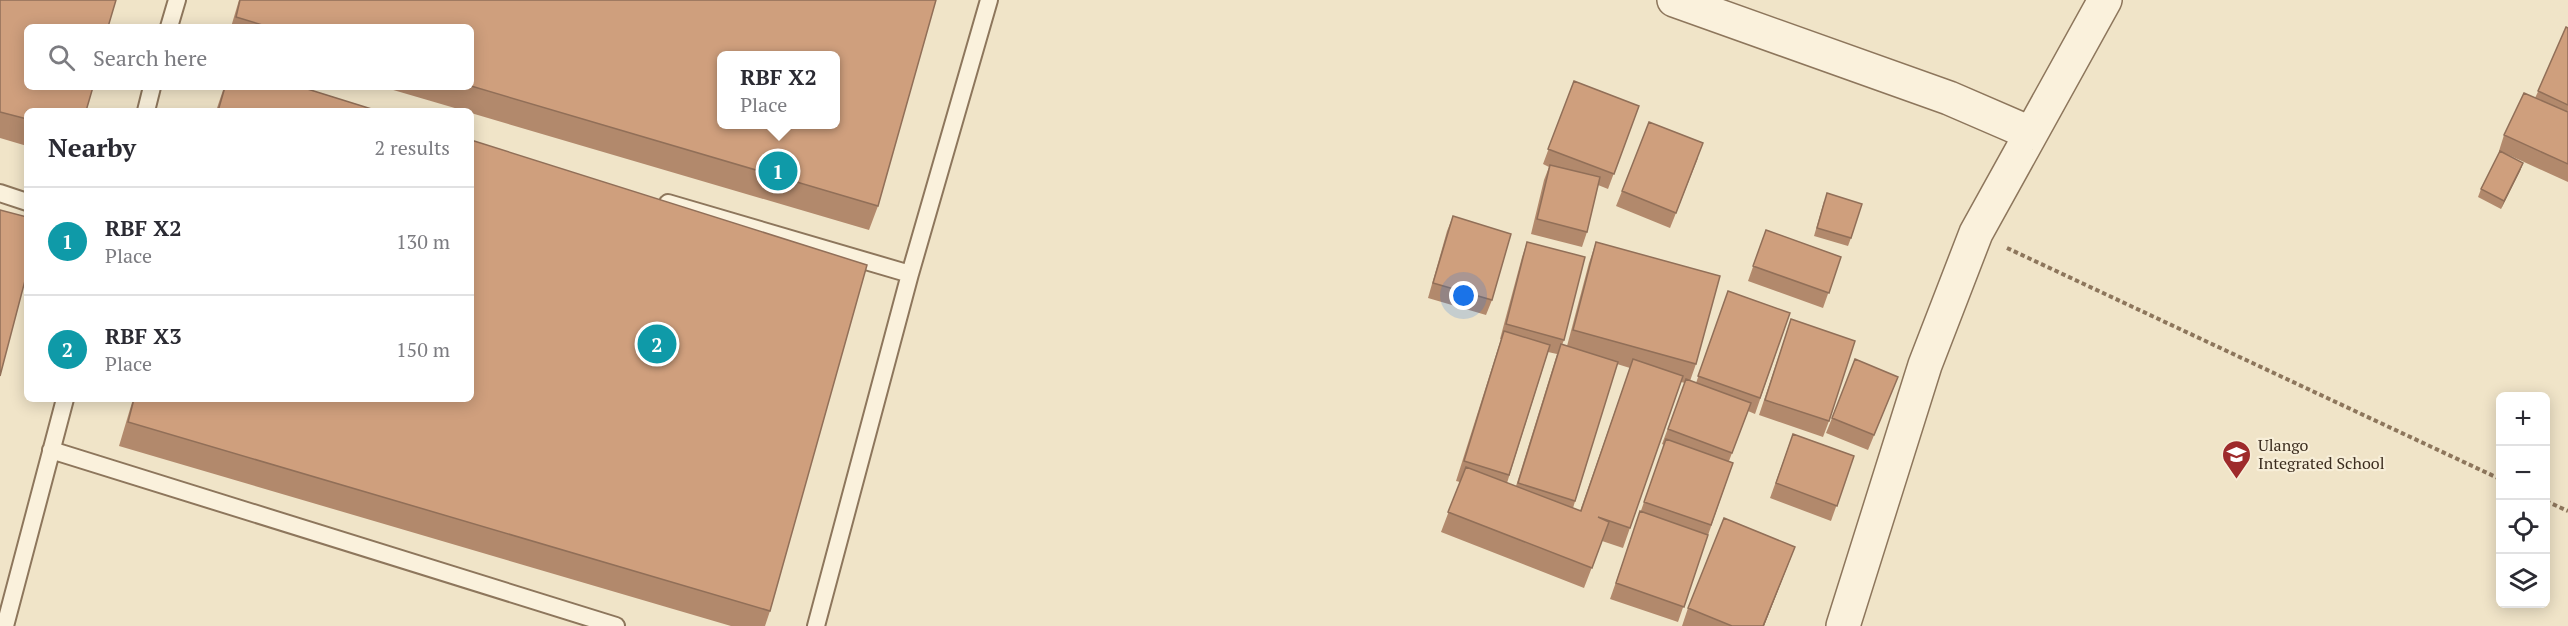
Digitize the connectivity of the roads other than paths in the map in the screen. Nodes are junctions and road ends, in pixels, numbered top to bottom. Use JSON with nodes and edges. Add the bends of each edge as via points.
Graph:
{"nodes":[{"id":1,"x":177,"y":0,"type":"edge"},
{"id":2,"x":989,"y":0,"type":"edge"},
{"id":3,"x":1674,"y":0,"type":"edge"},
{"id":4,"x":2105,"y":0,"type":"edge"},
{"id":5,"x":170,"y":24,"type":"edge"},
{"id":6,"x":151,"y":90,"type":"edge"},
{"id":7,"x":147,"y":108,"type":"edge"},
{"id":8,"x":2030,"y":133,"type":"junction"},
{"id":9,"x":0,"y":193,"type":"edge"},
{"id":10,"x":651,"y":198,"type":"edge"},
{"id":11,"x":24,"y":201,"type":"edge"},
{"id":12,"x":910,"y":274,"type":"junction"},
{"id":13,"x":64,"y":402,"type":"edge"},
{"id":14,"x":51,"y":450,"type":"junction"},
{"id":15,"x":5,"y":626,"type":"edge"},
{"id":16,"x":616,"y":626,"type":"edge"},
{"id":17,"x":816,"y":626,"type":"edge"},
{"id":18,"x":1843,"y":626,"type":"edge"}],
"edges":[{"from":1,"to":5,"type":"lane"},
{"from":2,"to":12,"type":"lane"},
{"from":3,"to":8,"type":"street","via":[[1949,98]]},
{"from":4,"to":8,"type":"street"},
{"from":6,"to":7,"type":"lane"},
{"from":8,"to":18,"type":"street","via":[[1976,233],[1925,365]]},
{"from":9,"to":11,"type":"lane"},
{"from":10,"to":12,"type":"lane"},
{"from":12,"to":17,"type":"lane"},
{"from":13,"to":14,"type":"lane"},
{"from":14,"to":15,"type":"lane"},
{"from":14,"to":16,"type":"lane"}]}
